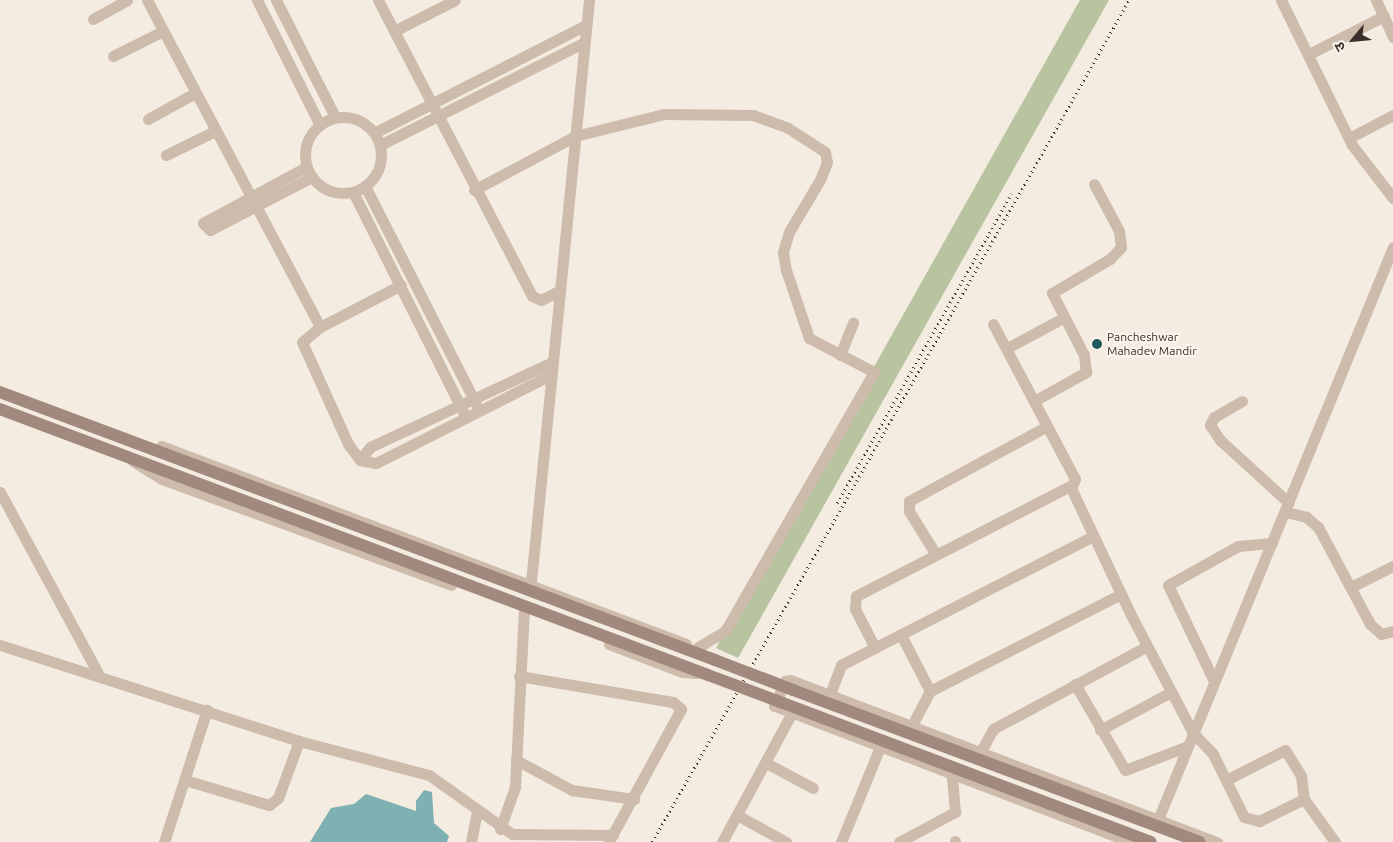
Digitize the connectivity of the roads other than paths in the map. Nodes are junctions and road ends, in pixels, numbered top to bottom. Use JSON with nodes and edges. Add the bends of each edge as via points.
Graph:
{"nodes":[{"id":1,"x":127,"y":0,"type":"edge"},
{"id":2,"x":147,"y":0,"type":"edge"},
{"id":3,"x":257,"y":0,"type":"edge"},
{"id":4,"x":276,"y":0,"type":"edge"},
{"id":5,"x":378,"y":0,"type":"edge"},
{"id":6,"x":455,"y":0,"type":"edge"},
{"id":7,"x":589,"y":0,"type":"edge"},
{"id":8,"x":1281,"y":0,"type":"edge"},
{"id":9,"x":1376,"y":0,"type":"edge"},
{"id":10,"x":1384,"y":16,"type":"junction"},
{"id":11,"x":92,"y":19,"type":"dead end"},
{"id":12,"x":586,"y":25,"type":"junction"},
{"id":13,"x":162,"y":31,"type":"junction"},
{"id":14,"x":394,"y":31,"type":"junction"},
{"id":15,"x":1393,"y":36,"type":"edge"},
{"id":16,"x":585,"y":42,"type":"junction"},
{"id":17,"x":1309,"y":54,"type":"junction"},
{"id":18,"x":113,"y":56,"type":"dead end"},
{"id":19,"x":195,"y":94,"type":"junction"},
{"id":20,"x":429,"y":102,"type":"junction"},
{"id":21,"x":436,"y":114,"type":"junction"},
{"id":22,"x":1393,"y":114,"type":"edge"},
{"id":23,"x":335,"y":117,"type":"junction"},
{"id":24,"x":148,"y":119,"type":"dead end"},
{"id":25,"x":320,"y":125,"type":"junction"},
{"id":26,"x":215,"y":131,"type":"junction"},
{"id":27,"x":374,"y":133,"type":"junction"},
{"id":28,"x":575,"y":136,"type":"junction"},
{"id":29,"x":1349,"y":138,"type":"junction"},
{"id":30,"x":380,"y":145,"type":"junction"},
{"id":31,"x":166,"y":155,"type":"dead end"},
{"id":32,"x":309,"y":172,"type":"junction"},
{"id":33,"x":1094,"y":184,"type":"dead end"},
{"id":34,"x":365,"y":186,"type":"junction"},
{"id":35,"x":474,"y":190,"type":"junction"},
{"id":36,"x":353,"y":192,"type":"junction"},
{"id":37,"x":249,"y":196,"type":"junction"},
{"id":38,"x":1393,"y":198,"type":"edge"},
{"id":39,"x":255,"y":207,"type":"junction"},
{"id":40,"x":1393,"y":247,"type":"edge"},
{"id":41,"x":401,"y":285,"type":"junction"},
{"id":42,"x":559,"y":291,"type":"junction"},
{"id":43,"x":1063,"y":318,"type":"junction"},
{"id":44,"x":853,"y":323,"type":"dead end"},
{"id":45,"x":994,"y":324,"type":"dead end"},
{"id":46,"x":320,"y":328,"type":"junction"},
{"id":47,"x":1007,"y":348,"type":"junction"},
{"id":48,"x":840,"y":355,"type":"junction"},
{"id":49,"x":550,"y":363,"type":"junction"},
{"id":50,"x":548,"y":376,"type":"junction"},
{"id":51,"x":0,"y":392,"type":"edge"},
{"id":52,"x":472,"y":398,"type":"junction"},
{"id":53,"x":1034,"y":401,"type":"junction"},
{"id":54,"x":1242,"y":401,"type":"dead end"},
{"id":55,"x":458,"y":403,"type":"junction"},
{"id":56,"x":0,"y":409,"type":"edge"},
{"id":57,"x":479,"y":410,"type":"junction"},
{"id":58,"x":465,"y":416,"type":"junction"},
{"id":59,"x":1047,"y":426,"type":"junction"},
{"id":60,"x":127,"y":438,"type":"junction"},
{"id":61,"x":126,"y":456,"type":"junction"},
{"id":62,"x":360,"y":460,"type":"junction"},
{"id":63,"x":1072,"y":485,"type":"junction"},
{"id":64,"x":0,"y":492,"type":"edge"},
{"id":65,"x":1287,"y":508,"type":"junction"},
{"id":66,"x":1093,"y":536,"type":"junction"},
{"id":67,"x":1272,"y":544,"type":"junction"},
{"id":68,"x":934,"y":553,"type":"junction"},
{"id":69,"x":1393,"y":566,"type":"edge"},
{"id":70,"x":531,"y":582,"type":"junction"},
{"id":71,"x":1350,"y":587,"type":"junction"},
{"id":72,"x":1121,"y":594,"type":"junction"},
{"id":73,"x":524,"y":612,"type":"junction"},
{"id":74,"x":1393,"y":631,"type":"edge"},
{"id":75,"x":901,"y":635,"type":"junction"},
{"id":76,"x":0,"y":645,"type":"edge"},
{"id":77,"x":1147,"y":646,"type":"junction"},
{"id":78,"x":875,"y":648,"type":"junction"},
{"id":79,"x":705,"y":655,"type":"junction"},
{"id":80,"x":98,"y":673,"type":"junction"},
{"id":81,"x":705,"y":674,"type":"junction"},
{"id":82,"x":519,"y":676,"type":"junction"},
{"id":83,"x":1214,"y":681,"type":"junction"},
{"id":84,"x":1076,"y":684,"type":"junction"},
{"id":85,"x":930,"y":691,"type":"junction"},
{"id":86,"x":1171,"y":692,"type":"junction"},
{"id":87,"x":830,"y":694,"type":"junction"},
{"id":88,"x":207,"y":710,"type":"junction"},
{"id":89,"x":790,"y":716,"type":"junction"},
{"id":90,"x":912,"y":725,"type":"junction"},
{"id":91,"x":1100,"y":730,"type":"junction"},
{"id":92,"x":1193,"y":733,"type":"junction"},
{"id":93,"x":299,"y":741,"type":"junction"},
{"id":94,"x":1188,"y":746,"type":"junction"},
{"id":95,"x":880,"y":748,"type":"junction"},
{"id":96,"x":981,"y":751,"type":"junction"},
{"id":97,"x":516,"y":760,"type":"junction"},
{"id":98,"x":766,"y":763,"type":"junction"},
{"id":99,"x":952,"y":774,"type":"junction"},
{"id":100,"x":186,"y":780,"type":"junction"},
{"id":101,"x":1226,"y":780,"type":"junction"},
{"id":102,"x":813,"y":788,"type":"dead end"},
{"id":103,"x":634,"y":798,"type":"junction"},
{"id":104,"x":1304,"y":799,"type":"junction"},
{"id":105,"x":477,"y":812,"type":"junction"},
{"id":106,"x":737,"y":815,"type":"junction"},
{"id":107,"x":1159,"y":818,"type":"junction"},
{"id":108,"x":500,"y":829,"type":"junction"},
{"id":109,"x":1105,"y":838,"type":"edge"},
{"id":110,"x":611,"y":839,"type":"edge"},
{"id":111,"x":164,"y":842,"type":"edge"},
{"id":112,"x":471,"y":842,"type":"edge"},
{"id":113,"x":722,"y":842,"type":"edge"},
{"id":114,"x":786,"y":842,"type":"edge"},
{"id":115,"x":842,"y":842,"type":"edge"},
{"id":116,"x":898,"y":842,"type":"edge"},
{"id":117,"x":1131,"y":842,"type":"edge"},
{"id":118,"x":1151,"y":842,"type":"edge"},
{"id":119,"x":1199,"y":842,"type":"edge"},
{"id":120,"x":1217,"y":842,"type":"edge"},
{"id":121,"x":1334,"y":842,"type":"edge"}],
"edges":[{"from":1,"to":11,"type":"street"},
{"from":2,"to":13,"type":"street"},
{"from":3,"to":25,"type":"street"},
{"from":4,"to":23,"type":"street"},
{"from":5,"to":14,"type":"street"},
{"from":6,"to":14,"type":"street"},
{"from":7,"to":12,"type":"street"},
{"from":8,"to":17,"type":"street"},
{"from":9,"to":10,"type":"street"},
{"from":10,"to":15,"type":"street"},
{"from":10,"to":17,"type":"street"},
{"from":12,"to":16,"type":"street"},
{"from":12,"to":20,"type":"street"},
{"from":13,"to":18,"type":"street"},
{"from":13,"to":19,"type":"street"},
{"from":14,"to":20,"type":"street"},
{"from":16,"to":21,"type":"street"},
{"from":16,"to":28,"type":"street"},
{"from":17,"to":29,"type":"street"},
{"from":19,"to":24,"type":"street"},
{"from":19,"to":26,"type":"street"},
{"from":20,"to":21,"type":"street"},
{"from":20,"to":27,"type":"street"},
{"from":21,"to":30,"type":"street"},
{"from":21,"to":35,"type":"street"},
{"from":22,"to":29,"type":"street"},
{"from":23,"to":25,"type":"street"},
{"from":23,"to":27,"type":"street","via":[[357,119]]},
{"from":25,"to":32,"type":"street","via":[[305,146]]},
{"from":26,"to":31,"type":"street"},
{"from":26,"to":37,"type":"street"},
{"from":27,"to":30,"type":"street"},
{"from":28,"to":35,"type":"street"},
{"from":28,"to":42,"type":"street"},
{"from":28,"to":48,"type":"street","via":[[664,114],[737,114],[774,122],[822,149],[827,162],[782,252],[809,338]]},
{"from":29,"to":38,"type":"street"},
{"from":30,"to":34,"type":"street","via":[[379,168]]},
{"from":32,"to":36,"type":"street","via":[[330,191]]},
{"from":32,"to":37,"type":"street"},
{"from":32,"to":39,"type":"street"},
{"from":33,"to":43,"type":"street","via":[[1119,232],[1121,247],[1110,259],[1055,288],[1052,293]]},
{"from":34,"to":36,"type":"street"},
{"from":34,"to":52,"type":"street"},
{"from":35,"to":42,"type":"street","via":[[532,296],[541,300]]},
{"from":36,"to":41,"type":"street"},
{"from":37,"to":39,"type":"street"},
{"from":37,"to":39,"type":"street","via":[[204,220],[206,230]]},
{"from":39,"to":46,"type":"street"},
{"from":40,"to":65,"type":"street"},
{"from":41,"to":46,"type":"street"},
{"from":41,"to":55,"type":"street"},
{"from":42,"to":49,"type":"street"},
{"from":43,"to":47,"type":"street"},
{"from":43,"to":53,"type":"street","via":[[1084,355],[1086,372]]},
{"from":44,"to":48,"type":"street"},
{"from":45,"to":47,"type":"street"},
{"from":46,"to":62,"type":"street","via":[[303,339],[303,348],[348,444]]},
{"from":47,"to":53,"type":"street"},
{"from":48,"to":79,"type":"street","via":[[872,368],[873,374],[724,631]]},
{"from":49,"to":50,"type":"street"},
{"from":49,"to":52,"type":"street"},
{"from":50,"to":57,"type":"street"},
{"from":50,"to":70,"type":"street"},
{"from":51,"to":60,"type":"main road"},
{"from":52,"to":55,"type":"street"},
{"from":52,"to":57,"type":"street"},
{"from":53,"to":59,"type":"street"},
{"from":54,"to":65,"type":"street","via":[[1214,416],[1210,425]]},
{"from":55,"to":58,"type":"street"},
{"from":55,"to":62,"type":"street","via":[[370,447]]},
{"from":56,"to":61,"type":"main road"},
{"from":57,"to":58,"type":"street"},
{"from":58,"to":62,"type":"street","via":[[376,463]]},
{"from":59,"to":63,"type":"street","via":[[1075,479]]},
{"from":59,"to":68,"type":"street","via":[[909,501],[909,511]]},
{"from":60,"to":70,"type":"street","via":[[194,457]]},
{"from":60,"to":79,"type":"main road"},
{"from":61,"to":73,"type":"street","via":[[162,479]]},
{"from":61,"to":81,"type":"main road"},
{"from":63,"to":66,"type":"street"},
{"from":63,"to":68,"type":"street"},
{"from":64,"to":80,"type":"street"},
{"from":65,"to":67,"type":"street"},
{"from":65,"to":71,"type":"street","via":[[1306,516],[1318,527]]},
{"from":66,"to":72,"type":"street"},
{"from":66,"to":75,"type":"street"},
{"from":67,"to":83,"type":"street"},
{"from":67,"to":83,"type":"street","via":[[1238,546],[1168,585]]},
{"from":68,"to":78,"type":"street","via":[[856,596],[855,609]]},
{"from":69,"to":71,"type":"street"},
{"from":70,"to":79,"type":"street"},
{"from":71,"to":74,"type":"street","via":[[1375,630],[1381,634]]},
{"from":72,"to":77,"type":"street"},
{"from":72,"to":85,"type":"street"},
{"from":73,"to":81,"type":"street","via":[[682,672]]},
{"from":73,"to":82,"type":"street"},
{"from":75,"to":78,"type":"street"},
{"from":75,"to":85,"type":"street"},
{"from":76,"to":80,"type":"street"},
{"from":77,"to":84,"type":"street"},
{"from":77,"to":86,"type":"street"},
{"from":78,"to":87,"type":"street","via":[[842,665]]},
{"from":79,"to":119,"type":"main road","bridge":true},
{"from":80,"to":88,"type":"street"},
{"from":81,"to":118,"type":"main road","bridge":true},
{"from":82,"to":97,"type":"street"},
{"from":82,"to":103,"type":"street","via":[[679,706],[680,717]]},
{"from":83,"to":92,"type":"street"},
{"from":84,"to":91,"type":"street"},
{"from":84,"to":96,"type":"street","via":[[993,729]]},
{"from":85,"to":90,"type":"street"},
{"from":86,"to":91,"type":"street"},
{"from":86,"to":92,"type":"street"},
{"from":87,"to":89,"type":"street","via":[[787,680],[774,706]]},
{"from":87,"to":90,"type":"street"},
{"from":88,"to":93,"type":"street"},
{"from":88,"to":100,"type":"street"},
{"from":89,"to":95,"type":"street"},
{"from":89,"to":98,"type":"street"},
{"from":90,"to":96,"type":"street"},
{"from":91,"to":94,"type":"street","via":[[1125,770]]},
{"from":92,"to":94,"type":"street"},
{"from":92,"to":101,"type":"street","via":[[1213,754]]},
{"from":93,"to":100,"type":"street","via":[[278,798],[269,805]]},
{"from":93,"to":105,"type":"street","via":[[429,775]]},
{"from":94,"to":107,"type":"street"},
{"from":95,"to":99,"type":"street"},
{"from":95,"to":115,"type":"street"},
{"from":96,"to":107,"type":"street"},
{"from":97,"to":103,"type":"street","via":[[572,790]]},
{"from":97,"to":108,"type":"street","via":[[514,799]]},
{"from":98,"to":102,"type":"street"},
{"from":98,"to":106,"type":"street"},
{"from":99,"to":109,"type":"street"},
{"from":99,"to":116,"type":"street","via":[[955,812]]},
{"from":100,"to":111,"type":"street"},
{"from":101,"to":104,"type":"street","via":[[1251,822]]},
{"from":101,"to":104,"type":"street","via":[[1285,750],[1302,776]]},
{"from":103,"to":110,"type":"street"},
{"from":104,"to":121,"type":"street"},
{"from":105,"to":108,"type":"street"},
{"from":105,"to":112,"type":"street"},
{"from":106,"to":113,"type":"street"},
{"from":106,"to":114,"type":"street"},
{"from":107,"to":120,"type":"street"},
{"from":108,"to":110,"type":"street","via":[[552,837]]},
{"from":109,"to":117,"type":"street"}]}
